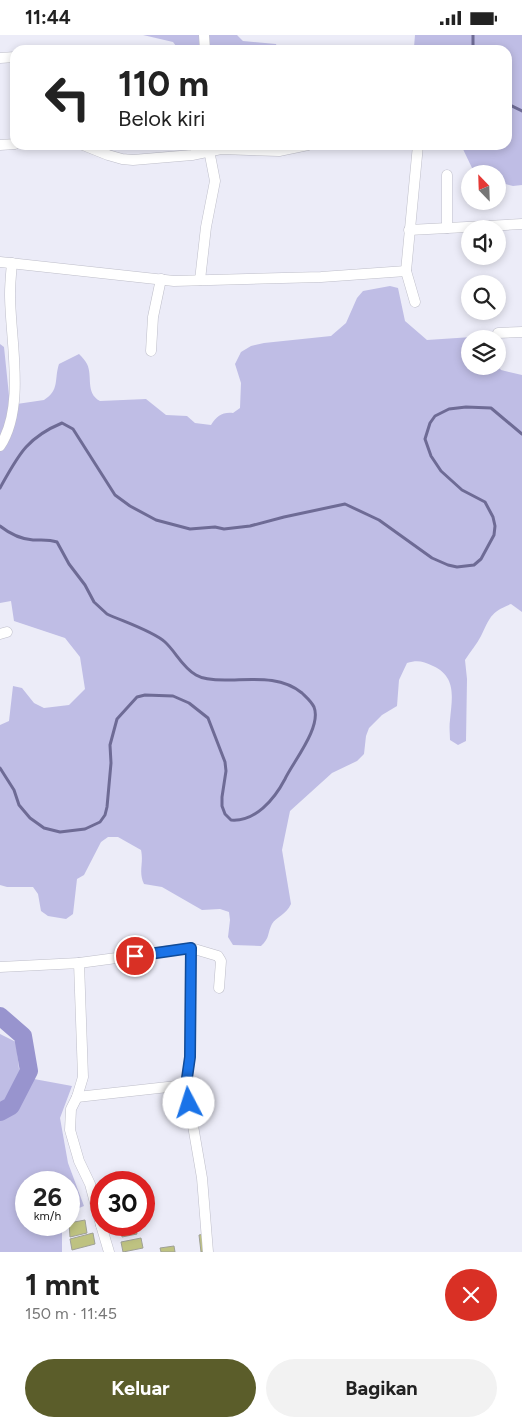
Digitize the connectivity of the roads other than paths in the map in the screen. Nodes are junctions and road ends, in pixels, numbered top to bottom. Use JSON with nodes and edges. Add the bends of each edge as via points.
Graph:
{"nodes":[{"id":1,"x":96,"y":150,"type":"edge"},
{"id":2,"x":202,"y":150,"type":"edge"},
{"id":3,"x":209,"y":150,"type":"edge"},
{"id":4,"x":250,"y":150,"type":"edge"},
{"id":5,"x":284,"y":150,"type":"edge"},
{"id":6,"x":417,"y":150,"type":"edge"},
{"id":7,"x":447,"y":175,"type":"dead end"},
{"id":8,"x":522,"y":224,"type":"edge"},
{"id":9,"x":447,"y":228,"type":"junction"},
{"id":10,"x":409,"y":230,"type":"junction"},
{"id":11,"x":0,"y":262,"type":"edge"},
{"id":12,"x":12,"y":263,"type":"junction"},
{"id":13,"x":406,"y":271,"type":"junction"},
{"id":14,"x":161,"y":279,"type":"junction"},
{"id":15,"x":200,"y":280,"type":"junction"},
{"id":16,"x":415,"y":302,"type":"dead end"},
{"id":17,"x":522,"y":332,"type":"edge"},
{"id":18,"x":506,"y":333,"type":"edge"},
{"id":19,"x":150,"y":351,"type":"dead end"},
{"id":20,"x":0,"y":446,"type":"edge"},
{"id":21,"x":191,"y":948,"type":"junction"},
{"id":22,"x":79,"y":963,"type":"junction"},
{"id":23,"x":0,"y":967,"type":"edge"},
{"id":24,"x":219,"y":989,"type":"dead end"},
{"id":25,"x":186,"y":1085,"type":"junction"},
{"id":26,"x":77,"y":1097,"type":"junction"},
{"id":27,"x":90,"y":1184,"type":"edge"},
{"id":28,"x":104,"y":1236,"type":"edge"},
{"id":29,"x":109,"y":1252,"type":"edge"},
{"id":30,"x":208,"y":1252,"type":"edge"}],
"edges":[{"from":1,"to":2,"type":"street","via":[[133,160]]},
{"from":3,"to":15,"type":"street","via":[[215,181]]},
{"from":4,"to":5,"type":"street"},
{"from":6,"to":10,"type":"street"},
{"from":7,"to":9,"type":"street"},
{"from":8,"to":9,"type":"street"},
{"from":9,"to":10,"type":"street"},
{"from":10,"to":13,"type":"street"},
{"from":11,"to":12,"type":"street"},
{"from":12,"to":14,"type":"street"},
{"from":12,"to":20,"type":"street","via":[[10,295],[15,396],[8,435]]},
{"from":13,"to":15,"type":"street"},
{"from":13,"to":16,"type":"street"},
{"from":14,"to":15,"type":"street"},
{"from":14,"to":19,"type":"street"},
{"from":17,"to":18,"type":"street"},
{"from":21,"to":22,"type":"street"},
{"from":21,"to":24,"type":"street","via":[[218,956],[221,961]]},
{"from":21,"to":25,"type":"street","via":[[190,1057]]},
{"from":22,"to":23,"type":"street"},
{"from":22,"to":26,"type":"street","via":[[82,1077]]},
{"from":25,"to":26,"type":"street"},
{"from":25,"to":30,"type":"street","via":[[202,1178]]},
{"from":26,"to":27,"type":"street","via":[[70,1130]]},
{"from":28,"to":29,"type":"street"}]}
